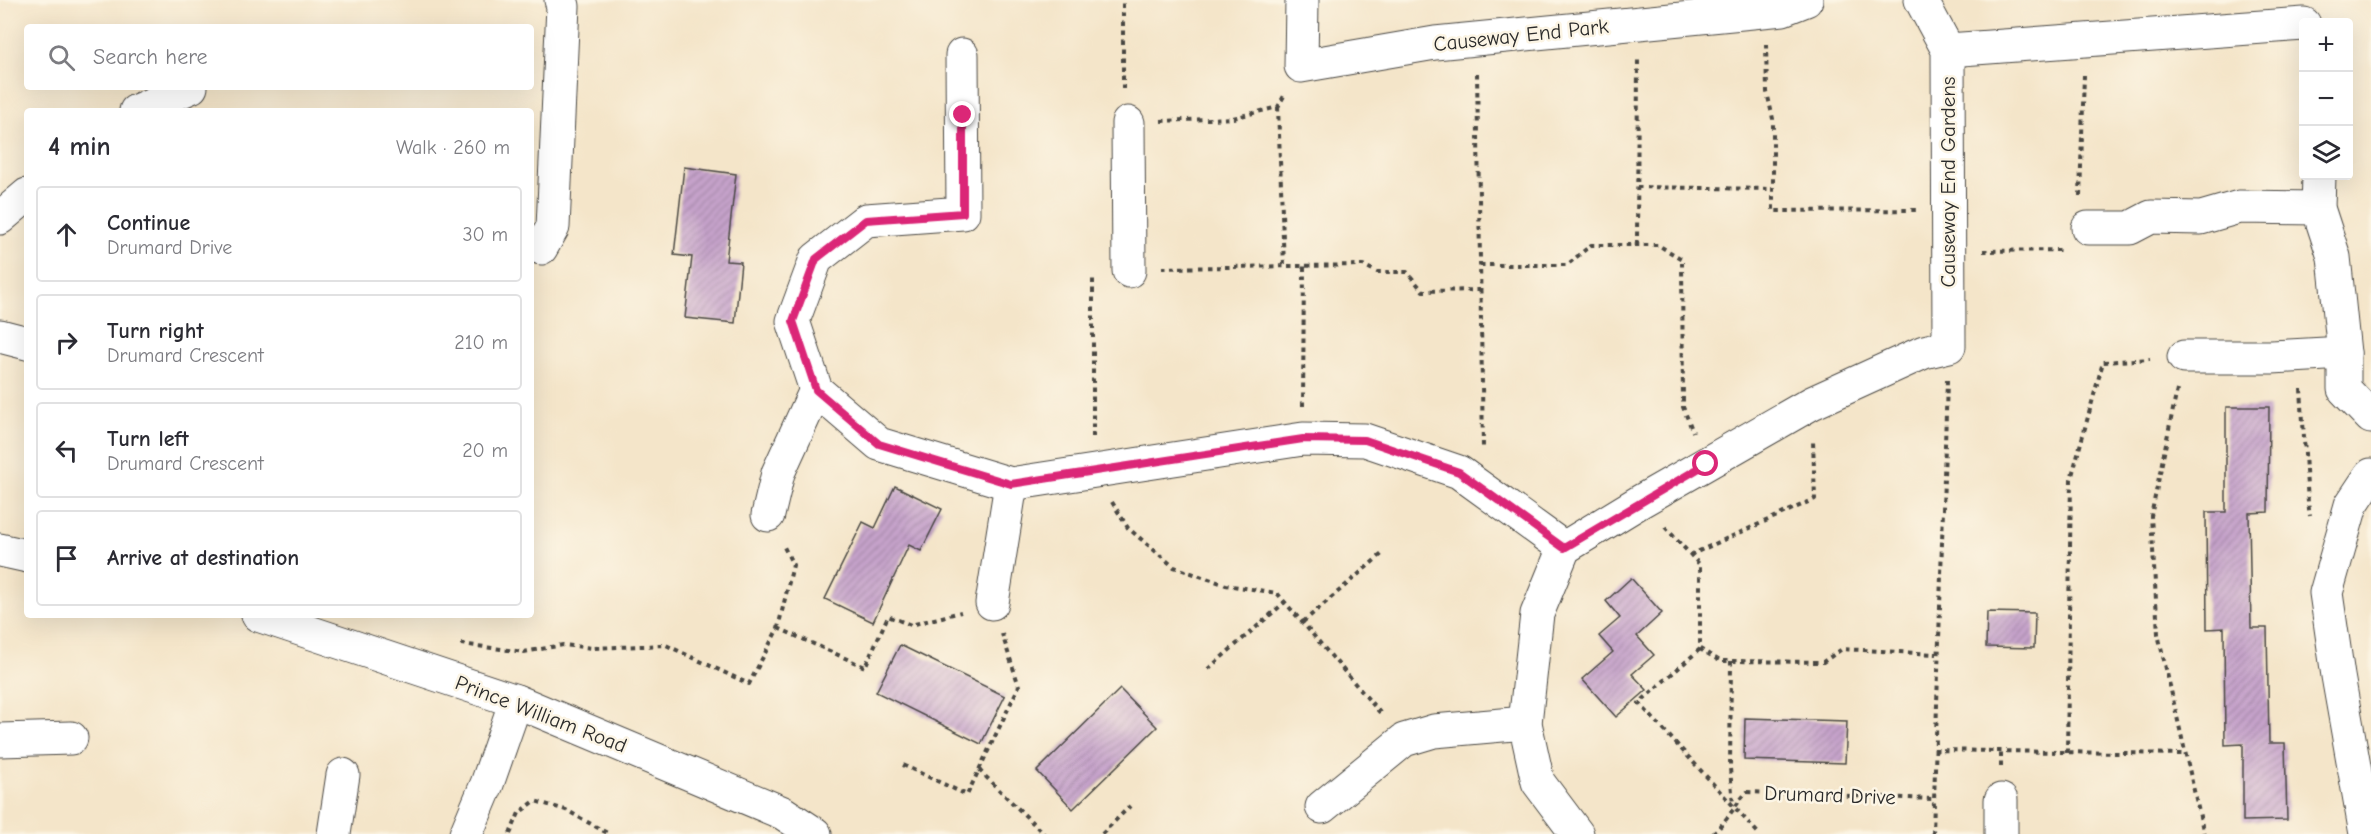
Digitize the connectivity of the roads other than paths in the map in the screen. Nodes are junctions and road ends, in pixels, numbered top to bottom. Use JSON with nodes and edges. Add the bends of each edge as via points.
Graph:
{"nodes":[{"id":1,"x":561,"y":0,"type":"edge"},
{"id":2,"x":1302,"y":0,"type":"edge"},
{"id":3,"x":1806,"y":0,"type":"edge"},
{"id":4,"x":1921,"y":0,"type":"edge"},
{"id":5,"x":2299,"y":24,"type":"edge"},
{"id":6,"x":1948,"y":50,"type":"junction"},
{"id":7,"x":962,"y":55,"type":"dead end"},
{"id":8,"x":184,"y":90,"type":"edge"},
{"id":9,"x":143,"y":108,"type":"edge"},
{"id":10,"x":1128,"y":123,"type":"road end"},
{"id":11,"x":2319,"y":180,"type":"edge"},
{"id":12,"x":24,"y":198,"type":"edge"},
{"id":13,"x":2318,"y":208,"type":"junction"},
{"id":14,"x":0,"y":218,"type":"edge"},
{"id":15,"x":2088,"y":228,"type":"road end"},
{"id":16,"x":541,"y":248,"type":"dead end"},
{"id":17,"x":1129,"y":271,"type":"road end"},
{"id":18,"x":0,"y":336,"type":"edge"},
{"id":19,"x":24,"y":341,"type":"edge"},
{"id":20,"x":2344,"y":353,"type":"junction"},
{"id":21,"x":2184,"y":357,"type":"road end"},
{"id":22,"x":816,"y":390,"type":"junction"},
{"id":23,"x":2371,"y":417,"type":"edge"},
{"id":24,"x":2371,"y":475,"type":"edge"},
{"id":25,"x":1011,"y":484,"type":"junction"},
{"id":26,"x":768,"y":515,"type":"road end"},
{"id":27,"x":1564,"y":548,"type":"junction"},
{"id":28,"x":0,"y":550,"type":"edge"},
{"id":29,"x":24,"y":554,"type":"edge"},
{"id":30,"x":992,"y":603,"type":"road end"},
{"id":31,"x":267,"y":618,"type":"edge"},
{"id":32,"x":516,"y":700,"type":"junction"},
{"id":33,"x":1525,"y":723,"type":"junction"},
{"id":34,"x":72,"y":738,"type":"dead end"},
{"id":35,"x":0,"y":740,"type":"edge"},
{"id":36,"x":343,"y":775,"type":"dead end"},
{"id":37,"x":2001,"y":800,"type":"dead end"},
{"id":38,"x":1322,"y":807,"type":"dead end"},
{"id":39,"x":334,"y":834,"type":"edge"},
{"id":40,"x":466,"y":834,"type":"edge"},
{"id":41,"x":815,"y":834,"type":"edge"},
{"id":42,"x":1576,"y":834,"type":"edge"},
{"id":43,"x":2001,"y":834,"type":"edge"},
{"id":44,"x":2366,"y":834,"type":"edge"}],
"edges":[{"from":1,"to":16,"type":"street","via":[[553,227]]},
{"from":2,"to":3,"type":"street","name":"Causeway End Park","via":[[1301,66],[1435,43],[1783,9]]},
{"from":4,"to":6,"type":"street","name":"Causeway End Gardens"},
{"from":5,"to":6,"type":"street"},
{"from":6,"to":27,"type":"street","name":"Causeway End Gardens","via":[[1948,210],[1937,349],[1812,403]]},
{"from":7,"to":22,"type":"street","via":[[963,213],[866,220],[816,259],[793,321]]},
{"from":8,"to":9,"type":"street"},
{"from":10,"to":17,"type":"street"},
{"from":11,"to":13,"type":"street"},
{"from":12,"to":14,"type":"street"},
{"from":13,"to":15,"type":"street","via":[[2240,207],[2201,218],[2151,217],[2130,228]]},
{"from":13,"to":20,"type":"street","via":[[2334,257]]},
{"from":18,"to":19,"type":"street"},
{"from":20,"to":21,"type":"street"},
{"from":20,"to":23,"type":"street","via":[[2344,389]]},
{"from":22,"to":25,"type":"street","via":[[879,444]]},
{"from":22,"to":26,"type":"street","via":[[778,473]]},
{"from":24,"to":44,"type":"street","via":[[2351,505],[2326,593]]},
{"from":25,"to":27,"type":"street","via":[[1303,439],[1365,440],[1459,472]]},
{"from":25,"to":30,"type":"street"},
{"from":27,"to":33,"type":"street","via":[[1537,614]]},
{"from":28,"to":29,"type":"street"},
{"from":31,"to":32,"type":"street","name":"Prince William Road"},
{"from":32,"to":40,"type":"street"},
{"from":32,"to":41,"type":"street","name":"Prince William Road","via":[[783,813]]},
{"from":33,"to":38,"type":"street","via":[[1434,731],[1404,740]]},
{"from":33,"to":42,"type":"street","via":[[1538,783]]},
{"from":34,"to":35,"type":"street"},
{"from":36,"to":39,"type":"street"},
{"from":37,"to":43,"type":"street"}]}
